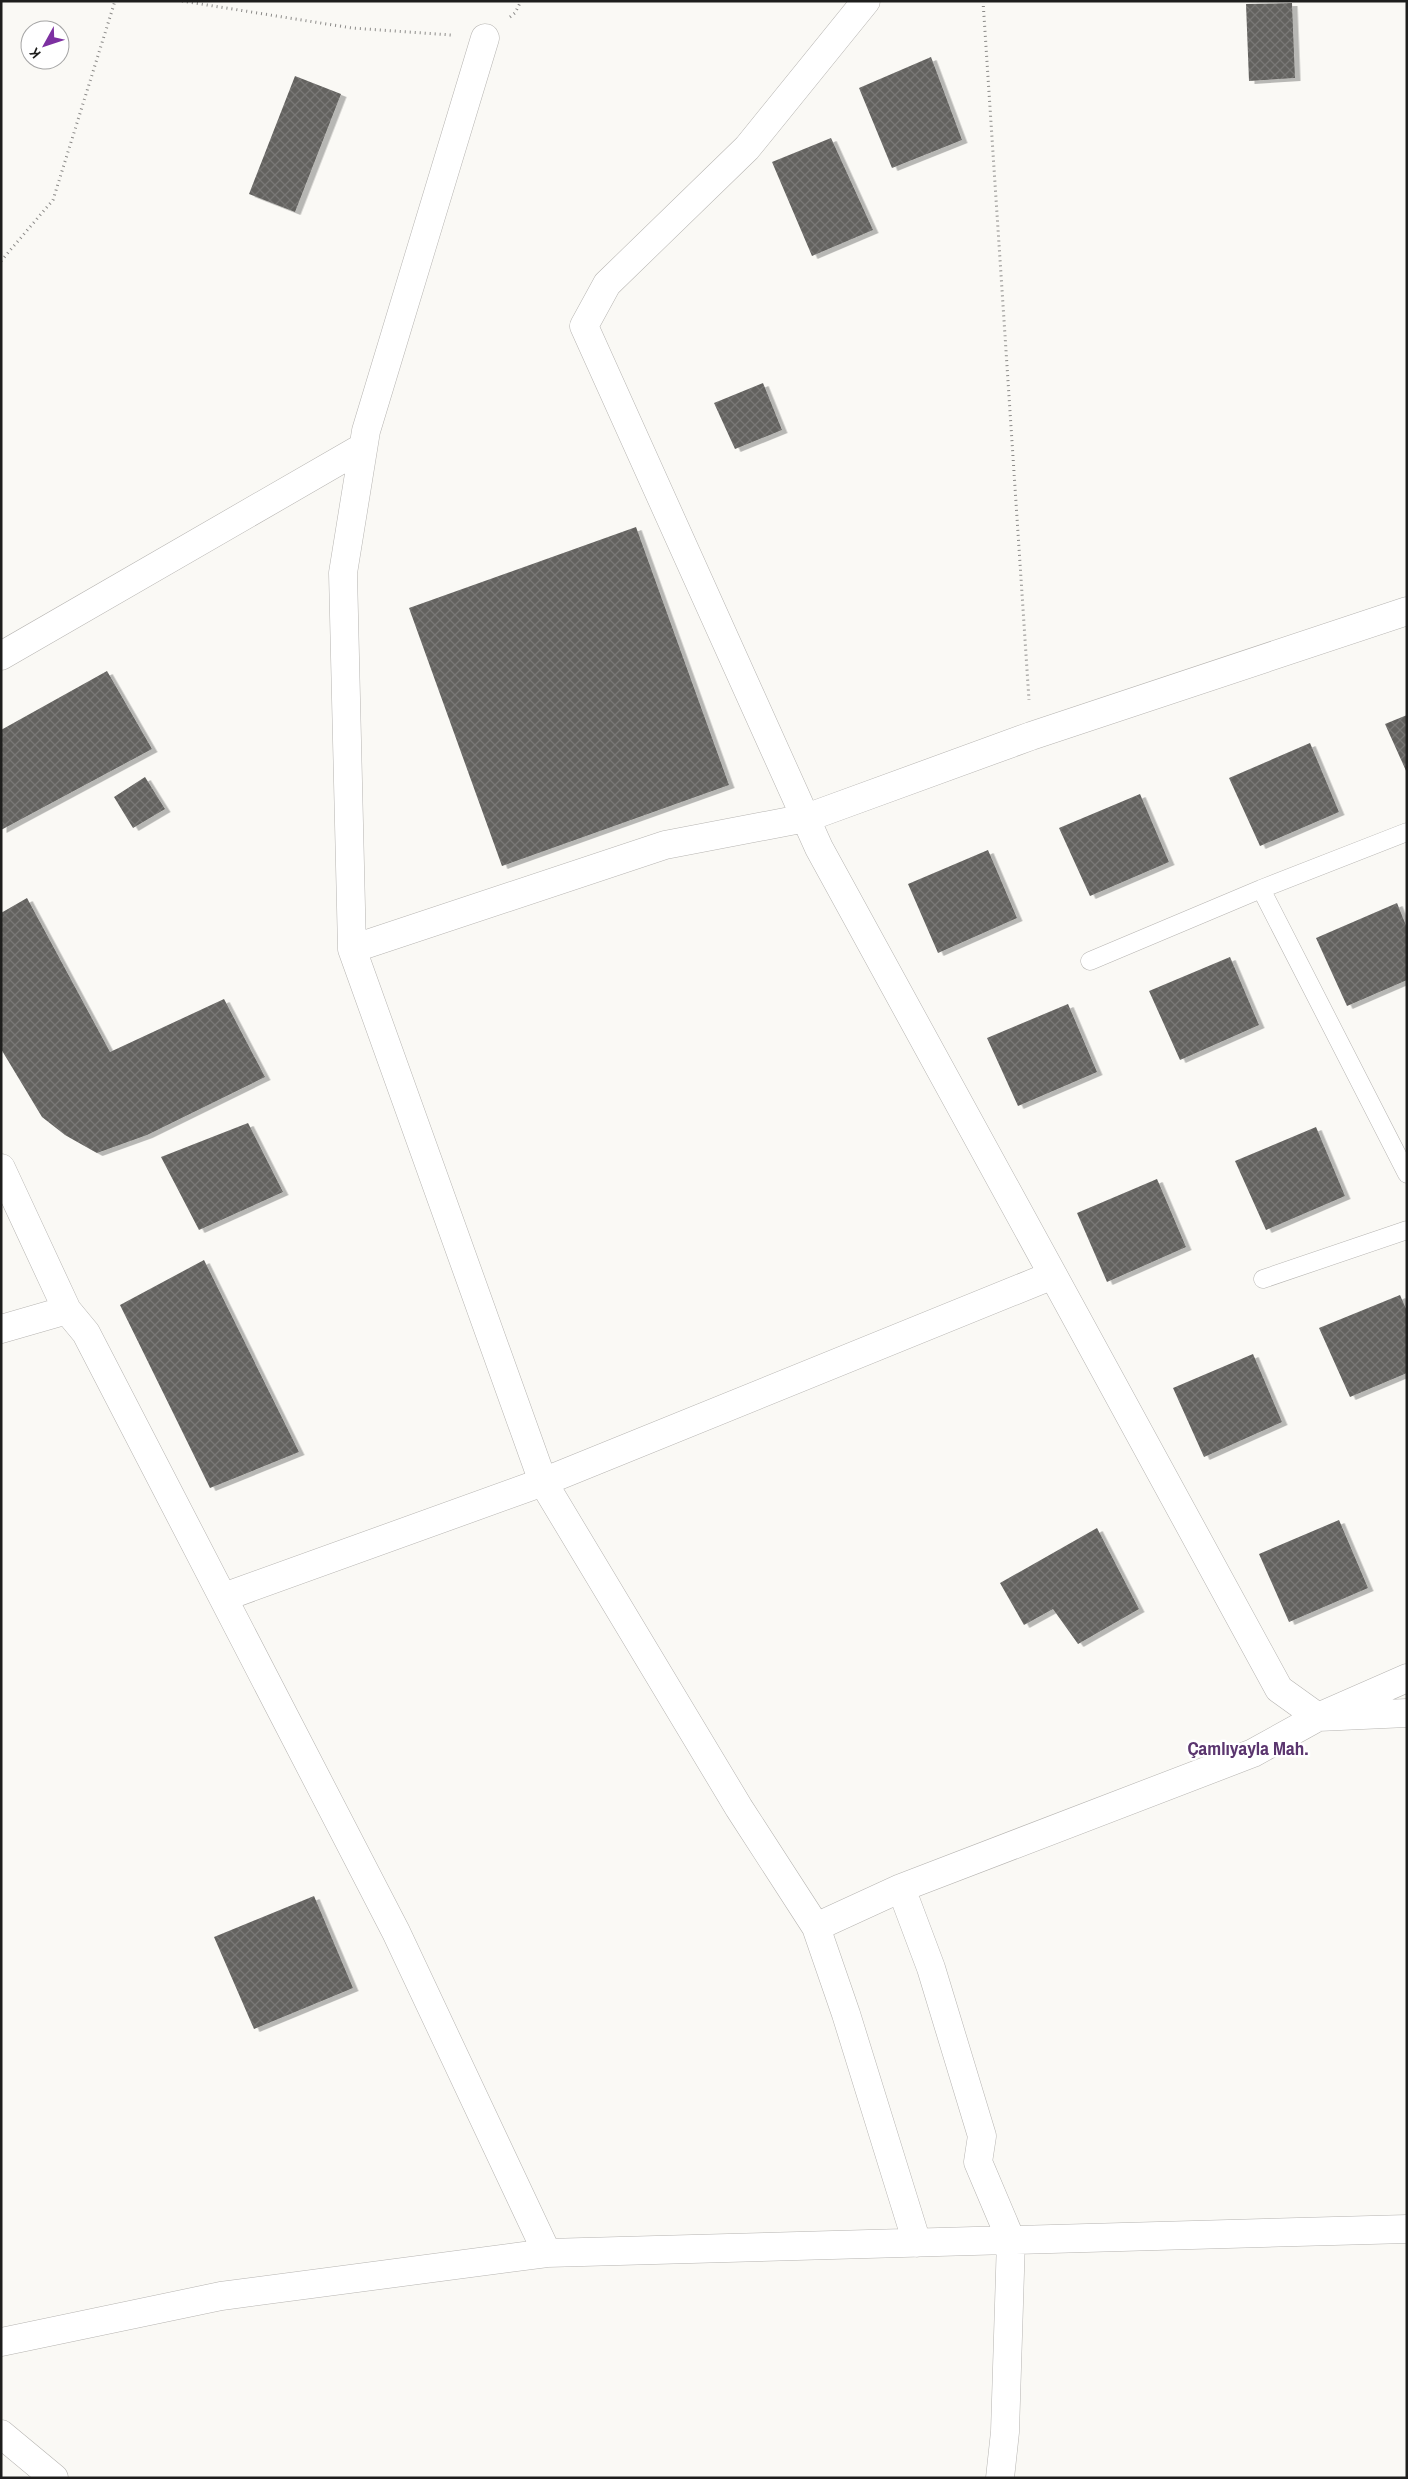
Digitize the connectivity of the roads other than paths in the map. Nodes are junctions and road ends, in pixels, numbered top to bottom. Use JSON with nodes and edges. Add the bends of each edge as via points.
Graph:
{"nodes":[{"id":1,"x":866,"y":1,"type":"edge"},
{"id":2,"x":485,"y":38,"type":"road end"},
{"id":3,"x":363,"y":447,"type":"junction"},
{"id":4,"x":1407,"y":611,"type":"edge"},
{"id":5,"x":1,"y":656,"type":"edge"},
{"id":6,"x":806,"y":818,"type":"junction"},
{"id":7,"x":1407,"y":832,"type":"edge"},
{"id":8,"x":1261,"y":889,"type":"junction"},
{"id":9,"x":352,"y":949,"type":"junction"},
{"id":10,"x":1090,"y":961,"type":"dead end"},
{"id":11,"x":1,"y":1168,"type":"edge"},
{"id":12,"x":1407,"y":1174,"type":"edge"},
{"id":13,"x":1407,"y":1230,"type":"edge"},
{"id":14,"x":1053,"y":1275,"type":"junction"},
{"id":15,"x":1263,"y":1279,"type":"dead end"},
{"id":16,"x":67,"y":1310,"type":"junction"},
{"id":17,"x":1,"y":1329,"type":"edge"},
{"id":18,"x":543,"y":1482,"type":"junction"},
{"id":19,"x":224,"y":1597,"type":"junction"},
{"id":20,"x":1407,"y":1678,"type":"edge"},
{"id":21,"x":1407,"y":1713,"type":"edge"},
{"id":22,"x":1318,"y":1717,"type":"junction"},
{"id":23,"x":901,"y":1888,"type":"junction"},
{"id":24,"x":816,"y":1927,"type":"junction"},
{"id":25,"x":1407,"y":2229,"type":"edge"},
{"id":26,"x":1011,"y":2240,"type":"junction"},
{"id":27,"x":917,"y":2243,"type":"junction"},
{"id":28,"x":547,"y":2253,"type":"junction"},
{"id":29,"x":1,"y":2342,"type":"edge"},
{"id":30,"x":1,"y":2434,"type":"edge"},
{"id":31,"x":54,"y":2478,"type":"edge"},
{"id":32,"x":1000,"y":2478,"type":"edge"}],
"edges":[{"from":1,"to":6,"type":"street","via":[[747,148],[608,284],[584,326]]},
{"from":2,"to":3,"type":"street"},
{"from":3,"to":5,"type":"street"},
{"from":3,"to":9,"type":"street","via":[[343,573]]},
{"from":4,"to":6,"type":"street","via":[[1031,736]]},
{"from":6,"to":9,"type":"street","via":[[665,845]]},
{"from":6,"to":14,"type":"street","via":[[819,848]]},
{"from":7,"to":8,"type":"lane"},
{"from":8,"to":10,"type":"lane"},
{"from":8,"to":12,"type":"lane"},
{"from":9,"to":18,"type":"street"},
{"from":11,"to":16,"type":"street"},
{"from":13,"to":15,"type":"lane"},
{"from":14,"to":18,"type":"street"},
{"from":14,"to":22,"type":"street","via":[[1279,1689]]},
{"from":16,"to":17,"type":"street"},
{"from":16,"to":19,"type":"street","via":[[86,1333]]},
{"from":18,"to":19,"type":"street"},
{"from":18,"to":24,"type":"street","via":[[739,1808]]},
{"from":19,"to":28,"type":"street","via":[[396,1932]]},
{"from":20,"to":22,"type":"street"},
{"from":21,"to":22,"type":"street"},
{"from":22,"to":23,"type":"street","via":[[1253,1753]]},
{"from":23,"to":24,"type":"street"},
{"from":23,"to":26,"type":"street","via":[[931,1968],[982,2136],[978,2162]]},
{"from":24,"to":27,"type":"street"},
{"from":25,"to":26,"type":"street"},
{"from":26,"to":27,"type":"street"},
{"from":26,"to":32,"type":"street","via":[[1005,2432]]},
{"from":27,"to":28,"type":"street"},
{"from":28,"to":29,"type":"street","via":[[221,2296]]},
{"from":30,"to":31,"type":"street"}]}
